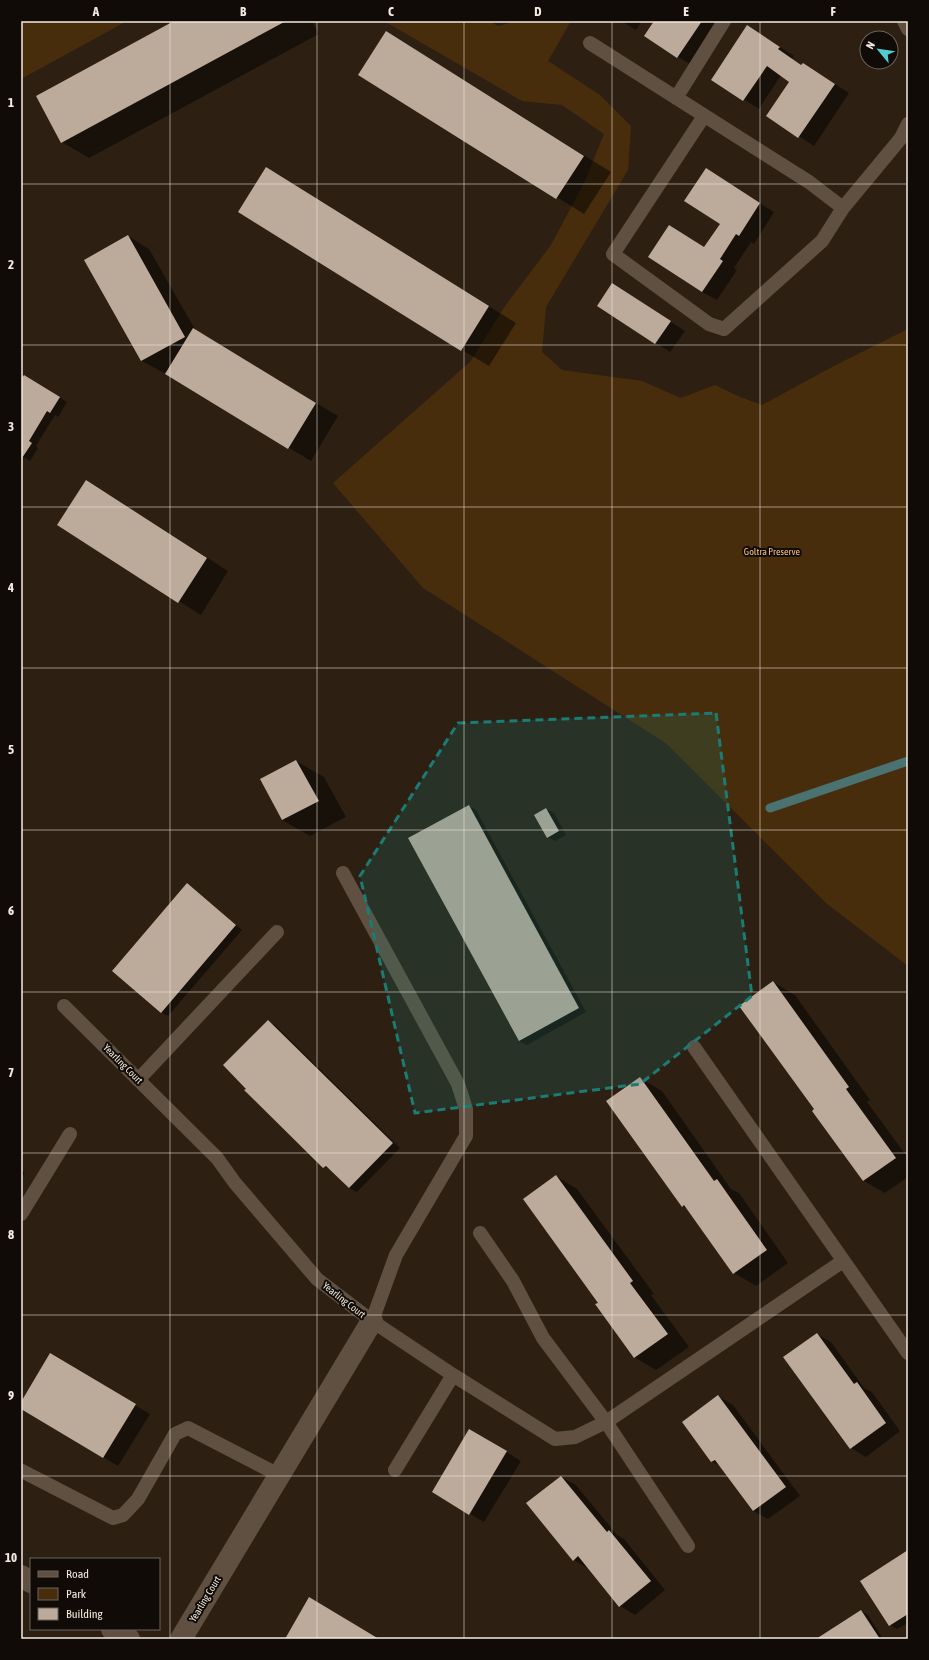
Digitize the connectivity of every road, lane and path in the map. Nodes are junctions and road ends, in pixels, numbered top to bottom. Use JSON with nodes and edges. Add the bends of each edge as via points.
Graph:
{"nodes":[{"id":1,"x":724,"y":21,"type":"edge"},
{"id":2,"x":904,"y":21,"type":"edge"},
{"id":3,"x":908,"y":30,"type":"edge"},
{"id":4,"x":590,"y":43,"type":"dead end"},
{"id":5,"x":676,"y":98,"type":"junction"},
{"id":6,"x":704,"y":116,"type":"junction"},
{"id":7,"x":908,"y":124,"type":"edge"},
{"id":8,"x":843,"y":208,"type":"junction"},
{"id":9,"x":343,"y":873,"type":"dead end"},
{"id":10,"x":277,"y":932,"type":"dead end"},
{"id":11,"x":64,"y":1006,"type":"dead end"},
{"id":12,"x":694,"y":1047,"type":"dead end"},
{"id":13,"x":138,"y":1080,"type":"junction"},
{"id":14,"x":70,"y":1134,"type":"dead end"},
{"id":15,"x":21,"y":1214,"type":"edge"},
{"id":16,"x":480,"y":1233,"type":"dead end"},
{"id":17,"x":843,"y":1261,"type":"junction"},
{"id":18,"x":372,"y":1322,"type":"junction"},
{"id":19,"x":908,"y":1353,"type":"edge"},
{"id":20,"x":453,"y":1375,"type":"junction"},
{"id":21,"x":606,"y":1422,"type":"junction"},
{"id":22,"x":395,"y":1470,"type":"dead end"},
{"id":23,"x":22,"y":1471,"type":"dead end"},
{"id":24,"x":279,"y":1475,"type":"junction"},
{"id":25,"x":688,"y":1546,"type":"dead end"},
{"id":26,"x":21,"y":1576,"type":"edge"},
{"id":27,"x":30,"y":1581,"type":"edge"},
{"id":28,"x":114,"y":1630,"type":"edge"},
{"id":29,"x":130,"y":1639,"type":"edge"},
{"id":30,"x":180,"y":1639,"type":"edge"}],
"edges":[{"from":1,"to":5,"type":"lane"},
{"from":2,"to":3,"type":"lane"},
{"from":4,"to":5,"type":"lane"},
{"from":5,"to":6,"type":"lane"},
{"from":6,"to":8,"type":"lane","via":[[809,182]]},
{"from":6,"to":8,"type":"lane","via":[[613,254],[709,324],[724,329],[822,241]]},
{"from":7,"to":8,"type":"lane","via":[[901,138]]},
{"from":9,"to":18,"type":"lane","via":[[458,1084],[466,1109],[466,1136],[396,1255]]},
{"from":10,"to":13,"type":"lane"},
{"from":11,"to":13,"type":"lane","name":"Yearling Court"},
{"from":12,"to":17,"type":"lane"},
{"from":13,"to":18,"type":"lane","name":"Yearling Court","via":[[217,1158],[235,1183],[317,1279]]},
{"from":14,"to":15,"type":"lane"},
{"from":16,"to":21,"type":"lane","via":[[513,1281],[543,1338]]},
{"from":17,"to":19,"type":"lane"},
{"from":17,"to":21,"type":"lane"},
{"from":18,"to":20,"type":"lane"},
{"from":18,"to":24,"type":"street","name":"Yearling Court"},
{"from":20,"to":21,"type":"lane","via":[[555,1439],[575,1437]]},
{"from":20,"to":22,"type":"lane"},
{"from":21,"to":25,"type":"lane"},
{"from":23,"to":24,"type":"lane","via":[[113,1518],[123,1515],[138,1499],[176,1434],[188,1428]]},
{"from":24,"to":30,"type":"street","name":"Yearling Court"},
{"from":26,"to":27,"type":"street"},
{"from":28,"to":29,"type":"street"}]}
